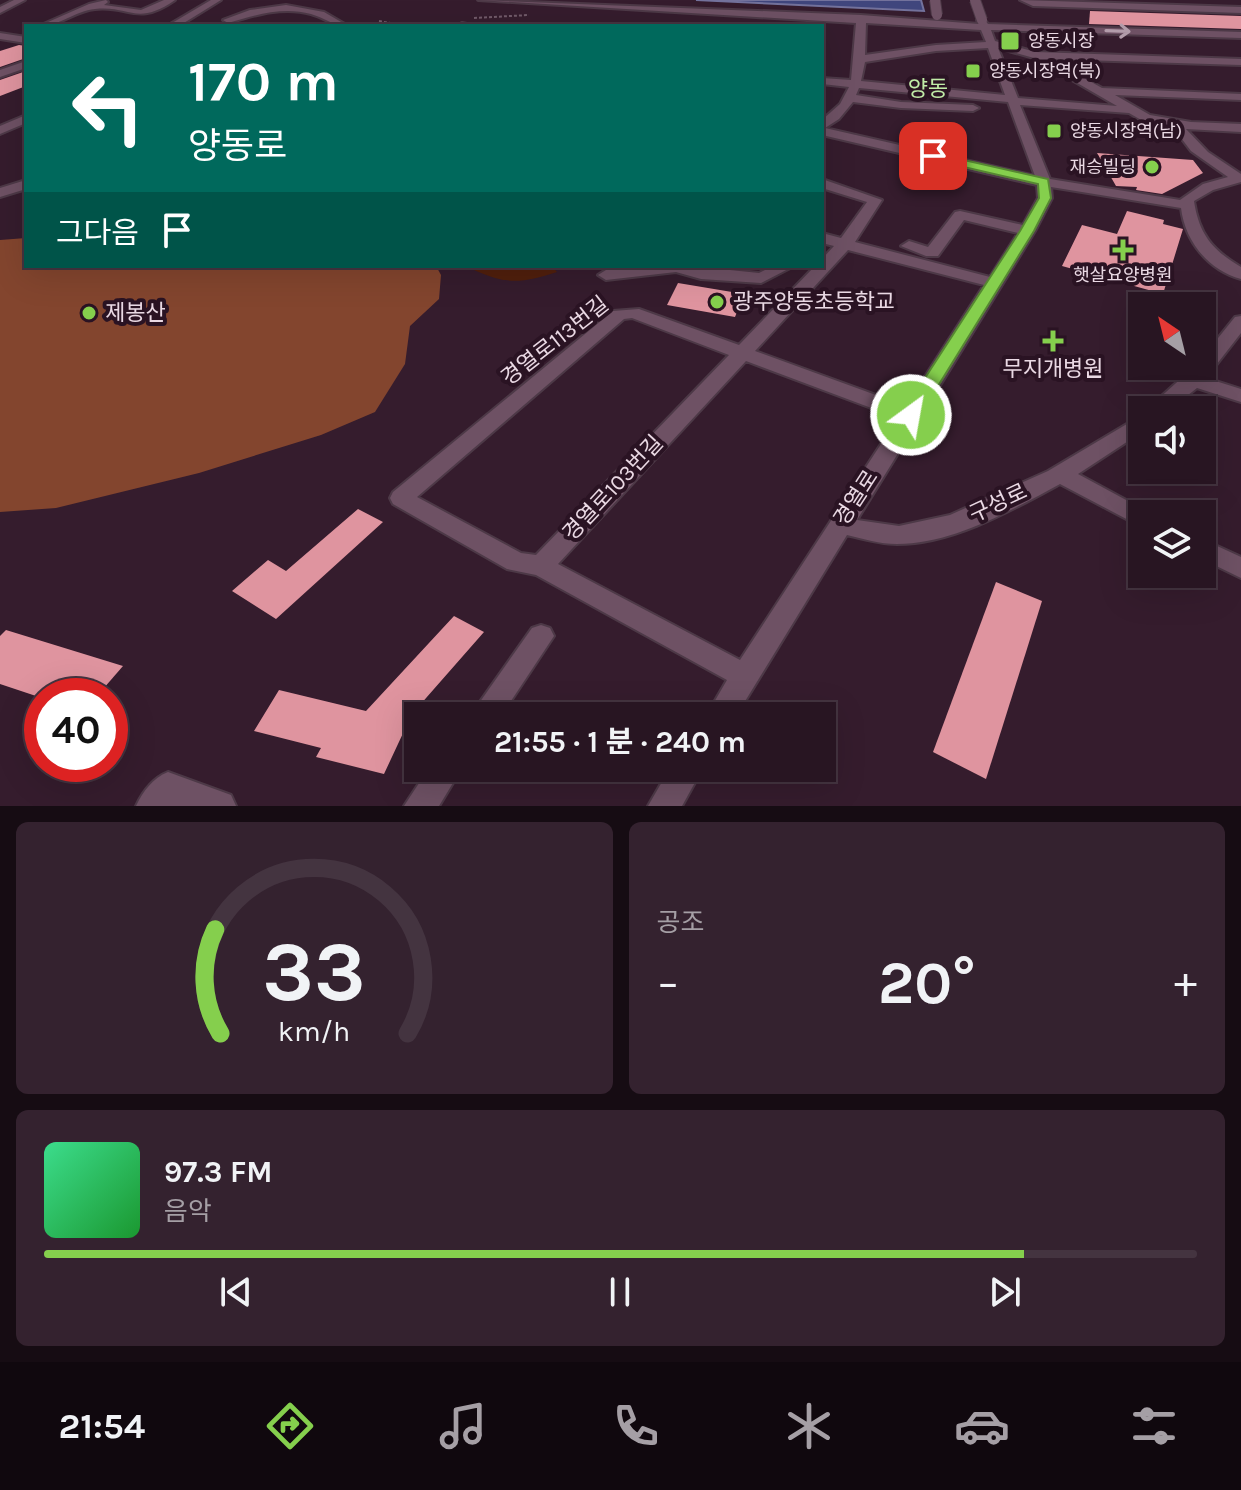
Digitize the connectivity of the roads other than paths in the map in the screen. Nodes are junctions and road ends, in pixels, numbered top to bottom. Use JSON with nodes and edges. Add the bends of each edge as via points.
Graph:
{"nodes":[{"id":1,"x":21,"y":0,"type":"edge"},
{"id":2,"x":108,"y":0,"type":"edge"},
{"id":3,"x":171,"y":0,"type":"edge"},
{"id":4,"x":217,"y":0,"type":"edge"},
{"id":5,"x":263,"y":0,"type":"edge"},
{"id":6,"x":316,"y":0,"type":"edge"},
{"id":7,"x":482,"y":0,"type":"edge"},
{"id":8,"x":935,"y":0,"type":"edge"},
{"id":9,"x":975,"y":0,"type":"edge"},
{"id":10,"x":1024,"y":0,"type":"edge"},
{"id":11,"x":1188,"y":0,"type":"edge"},
{"id":12,"x":1241,"y":2,"type":"edge"},
{"id":13,"x":92,"y":6,"type":"junction"},
{"id":14,"x":230,"y":7,"type":"dead end"},
{"id":15,"x":0,"y":10,"type":"edge"},
{"id":16,"x":1241,"y":10,"type":"edge"},
{"id":17,"x":219,"y":14,"type":"dead end"},
{"id":18,"x":323,"y":15,"type":"junction"},
{"id":19,"x":830,"y":16,"type":"junction"},
{"id":20,"x":903,"y":16,"type":"dead end"},
{"id":21,"x":861,"y":18,"type":"junction"},
{"id":22,"x":913,"y":22,"type":"junction"},
{"id":23,"x":224,"y":23,"type":"edge"},
{"id":24,"x":49,"y":24,"type":"edge"},
{"id":25,"x":175,"y":24,"type":"edge"},
{"id":26,"x":339,"y":24,"type":"edge"},
{"id":27,"x":987,"y":34,"type":"junction"},
{"id":28,"x":1210,"y":34,"type":"junction"},
{"id":29,"x":1241,"y":35,"type":"edge"},
{"id":30,"x":0,"y":36,"type":"edge"},
{"id":31,"x":20,"y":39,"type":"edge"},
{"id":32,"x":24,"y":54,"type":"edge"},
{"id":33,"x":1036,"y":55,"type":"junction"},
{"id":34,"x":862,"y":59,"type":"junction"},
{"id":35,"x":1241,"y":59,"type":"edge"},
{"id":36,"x":0,"y":62,"type":"edge"},
{"id":37,"x":24,"y":65,"type":"edge"},
{"id":38,"x":0,"y":74,"type":"edge"},
{"id":39,"x":824,"y":82,"type":"edge"},
{"id":40,"x":1099,"y":91,"type":"junction"},
{"id":41,"x":852,"y":92,"type":"junction"},
{"id":42,"x":1241,"y":97,"type":"edge"},
{"id":43,"x":1013,"y":103,"type":"junction"},
{"id":44,"x":24,"y":108,"type":"edge"},
{"id":45,"x":1133,"y":110,"type":"junction"},
{"id":46,"x":0,"y":117,"type":"edge"},
{"id":47,"x":24,"y":120,"type":"edge"},
{"id":48,"x":824,"y":124,"type":"edge"},
{"id":49,"x":1177,"y":124,"type":"junction"},
{"id":50,"x":1241,"y":128,"type":"edge"},
{"id":51,"x":0,"y":130,"type":"edge"},
{"id":52,"x":824,"y":131,"type":"edge"},
{"id":53,"x":1239,"y":178,"type":"edge"},
{"id":54,"x":1044,"y":182,"type":"junction"},
{"id":55,"x":824,"y":184,"type":"edge"},
{"id":56,"x":24,"y":185,"type":"edge"},
{"id":57,"x":24,"y":190,"type":"edge"},
{"id":58,"x":2,"y":192,"type":"edge"},
{"id":59,"x":1187,"y":205,"type":"junction"},
{"id":60,"x":1027,"y":231,"type":"junction"},
{"id":61,"x":881,"y":239,"type":"dead end"},
{"id":62,"x":833,"y":240,"type":"edge"},
{"id":63,"x":668,"y":268,"type":"edge"},
{"id":64,"x":680,"y":268,"type":"edge"},
{"id":65,"x":782,"y":268,"type":"edge"},
{"id":66,"x":810,"y":268,"type":"edge"},
{"id":67,"x":1241,"y":274,"type":"edge"},
{"id":68,"x":606,"y":275,"type":"dead end"},
{"id":69,"x":994,"y":283,"type":"junction"},
{"id":70,"x":1241,"y":322,"type":"edge"},
{"id":71,"x":739,"y":352,"type":"junction"},
{"id":72,"x":1216,"y":353,"type":"edge"},
{"id":73,"x":1194,"y":380,"type":"joint"},
{"id":74,"x":1174,"y":396,"type":"edge"},
{"id":75,"x":1241,"y":396,"type":"edge"},
{"id":76,"x":911,"y":415,"type":"junction"},
{"id":77,"x":1128,"y":433,"type":"edge"},
{"id":78,"x":1058,"y":473,"type":"junction"},
{"id":79,"x":1128,"y":510,"type":"edge"},
{"id":80,"x":839,"y":525,"type":"junction"},
{"id":81,"x":1216,"y":555,"type":"edge"},
{"id":82,"x":541,"y":566,"type":"junction"},
{"id":83,"x":1241,"y":568,"type":"edge"},
{"id":84,"x":541,"y":636,"type":"dead end"},
{"id":85,"x":745,"y":676,"type":"junction"},
{"id":86,"x":494,"y":702,"type":"edge"},
{"id":87,"x":729,"y":702,"type":"edge"},
{"id":88,"x":437,"y":782,"type":"edge"},
{"id":89,"x":679,"y":782,"type":"edge"},
{"id":90,"x":152,"y":806,"type":"edge"},
{"id":91,"x":220,"y":806,"type":"edge"},
{"id":92,"x":420,"y":806,"type":"edge"},
{"id":93,"x":664,"y":806,"type":"edge"}],
"edges":[{"from":1,"to":15,"type":"street"},
{"from":2,"to":13,"type":"street"},
{"from":3,"to":13,"type":"street","via":[[142,13]]},
{"from":4,"to":25,"type":"street"},
{"from":5,"to":23,"type":"street"},
{"from":6,"to":18,"type":"street"},
{"from":7,"to":19,"type":"street"},
{"from":8,"to":22,"type":"street","bridge":true,"via":[[937,15]]},
{"from":9,"to":27,"type":"street","bridge":true},
{"from":10,"to":16,"type":"street"},
{"from":11,"to":12,"type":"street"},
{"from":13,"to":24,"type":"street"},
{"from":14,"to":17,"type":"street"},
{"from":18,"to":23,"type":"street","via":[[277,9]]},
{"from":18,"to":26,"type":"street"},
{"from":19,"to":20,"type":"street"},
{"from":19,"to":21,"type":"street"},
{"from":21,"to":22,"type":"street"},
{"from":21,"to":34,"type":"street"},
{"from":22,"to":27,"type":"street"},
{"from":27,"to":28,"type":"street","one_way":true},
{"from":27,"to":33,"type":"street"},
{"from":27,"to":34,"type":"street"},
{"from":27,"to":43,"type":"street"},
{"from":28,"to":29,"type":"street"},
{"from":28,"to":35,"type":"street"},
{"from":30,"to":31,"type":"street"},
{"from":32,"to":36,"type":"street"},
{"from":33,"to":35,"type":"street"},
{"from":33,"to":40,"type":"street"},
{"from":34,"to":41,"type":"street"},
{"from":37,"to":38,"type":"street"},
{"from":39,"to":41,"type":"street"},
{"from":40,"to":42,"type":"street"},
{"from":40,"to":45,"type":"street"},
{"from":41,"to":43,"type":"street","via":[[916,106]]},
{"from":41,"to":48,"type":"street"},
{"from":43,"to":45,"type":"street"},
{"from":43,"to":54,"type":"street"},
{"from":44,"to":46,"type":"street"},
{"from":45,"to":49,"type":"street"},
{"from":47,"to":51,"type":"street"},
{"from":49,"to":50,"type":"street"},
{"from":49,"to":53,"type":"street","via":[[1200,153]]},
{"from":52,"to":54,"type":"street"},
{"from":53,"to":59,"type":"street","via":[[1189,196]]},
{"from":54,"to":59,"type":"street"},
{"from":54,"to":60,"type":"street","name":"경열로","via":[[1045,198]]},
{"from":55,"to":62,"type":"street","name":"경열로103번길","via":[[875,200]]},
{"from":56,"to":58,"type":"street"},
{"from":57,"to":58,"type":"street"},
{"from":59,"to":67,"type":"street","via":[[1199,245]]},
{"from":60,"to":61,"type":"street","via":[[960,215],[932,253]]},
{"from":60,"to":69,"type":"street","name":"경열로"},
{"from":62,"to":69,"type":"street"},
{"from":63,"to":68,"type":"street"},
{"from":64,"to":65,"type":"street","via":[[761,278]]},
{"from":66,"to":71,"type":"street","name":"경열로103번길"},
{"from":69,"to":76,"type":"street","name":"경열로"},
{"from":70,"to":72,"type":"street"},
{"from":71,"to":76,"type":"street","name":"경열로113번길"},
{"from":71,"to":82,"type":"street","name":"경열로103번길"},
{"from":71,"to":82,"type":"street","name":"경열로113번길","via":[[633,313],[619,315],[401,498],[516,562]]},
{"from":73,"to":74,"type":"street"},
{"from":73,"to":75,"type":"street"},
{"from":76,"to":80,"type":"street","name":"경열로"},
{"from":77,"to":78,"type":"street","name":"구성로"},
{"from":78,"to":79,"type":"street"},
{"from":78,"to":80,"type":"street","name":"구성로","via":[[938,529],[899,535]]},
{"from":80,"to":85,"type":"street","name":"경열로"},
{"from":81,"to":83,"type":"street"},
{"from":82,"to":85,"type":"street"},
{"from":84,"to":86,"type":"street"},
{"from":85,"to":87,"type":"street","name":"경열로"},
{"from":88,"to":92,"type":"street"},
{"from":89,"to":93,"type":"street"},
{"from":90,"to":91,"type":"street","via":[[168,787]]}]}
